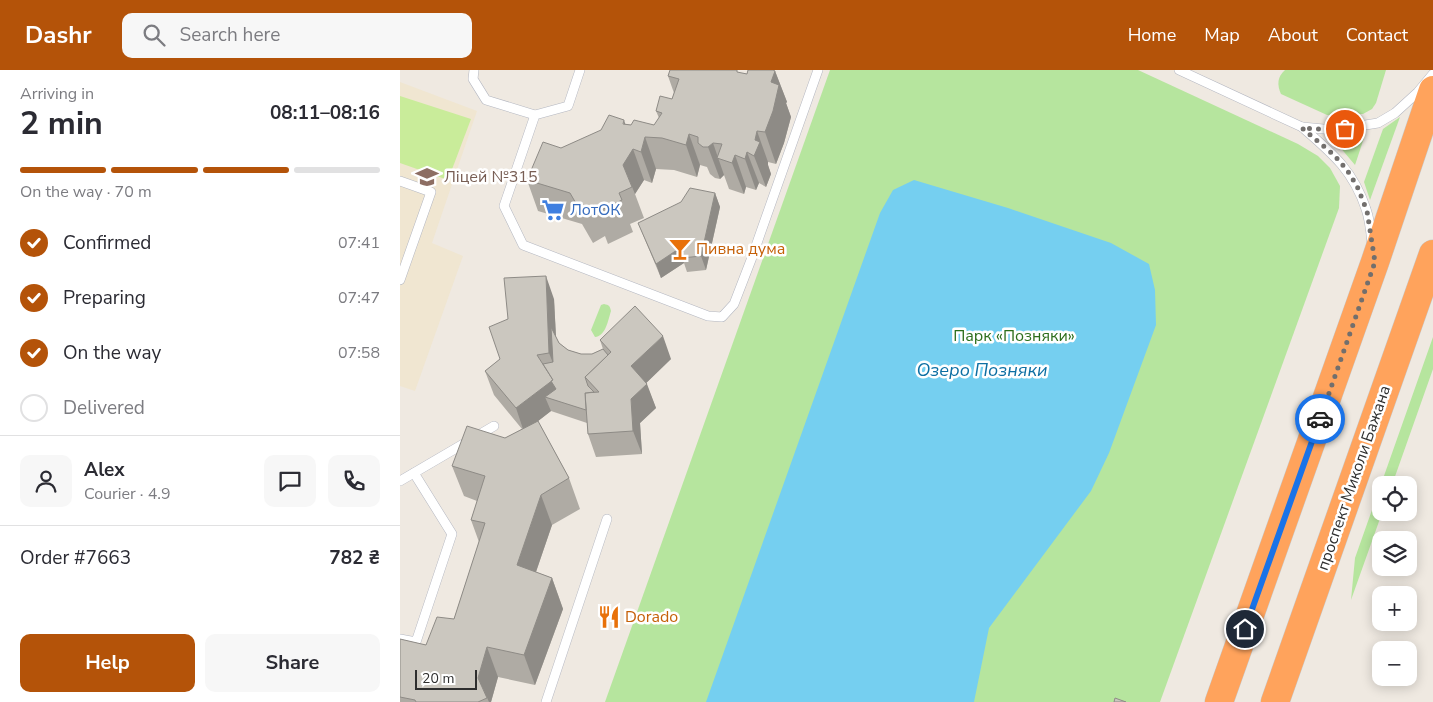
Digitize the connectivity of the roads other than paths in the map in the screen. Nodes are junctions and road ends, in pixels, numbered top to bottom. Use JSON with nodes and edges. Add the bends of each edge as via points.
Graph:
{"nodes":[{"id":1,"x":474,"y":70,"type":"edge"},
{"id":2,"x":580,"y":70,"type":"edge"},
{"id":3,"x":818,"y":70,"type":"edge"},
{"id":4,"x":1179,"y":70,"type":"edge"},
{"id":5,"x":1433,"y":74,"type":"edge"},
{"id":6,"x":1433,"y":90,"type":"edge"},
{"id":7,"x":535,"y":115,"type":"junction"},
{"id":8,"x":1302,"y":128,"type":"junction"},
{"id":9,"x":400,"y":181,"type":"edge"},
{"id":10,"x":1433,"y":254,"type":"edge"},
{"id":11,"x":1375,"y":262,"type":"junction"},
{"id":12,"x":400,"y":280,"type":"edge"},
{"id":13,"x":494,"y":426,"type":"dead end"},
{"id":14,"x":414,"y":473,"type":"junction"},
{"id":15,"x":400,"y":481,"type":"edge"},
{"id":16,"x":607,"y":519,"type":"dead end"},
{"id":17,"x":400,"y":639,"type":"edge"},
{"id":18,"x":546,"y":702,"type":"edge"},
{"id":19,"x":1220,"y":702,"type":"edge"},
{"id":20,"x":1275,"y":702,"type":"edge"}],
"edges":[{"from":1,"to":7,"type":"lane","via":[[473,79],[486,100]]},
{"from":2,"to":7,"type":"lane","via":[[568,106]]},
{"from":3,"to":7,"type":"lane","via":[[752,260],[734,304],[722,317],[708,316],[523,245],[504,206]]},
{"from":4,"to":8,"type":"lane"},
{"from":5,"to":8,"type":"lane","via":[[1395,113],[1378,123],[1334,130]]},
{"from":6,"to":11,"type":"highway"},
{"from":8,"to":11,"type":"lane","via":[[1334,155],[1357,186],[1367,211]]},
{"from":9,"to":12,"type":"lane","via":[[431,192]]},
{"from":10,"to":20,"type":"highway","name":"проспект Миколи Бажана"},
{"from":11,"to":19,"type":"highway"},
{"from":13,"to":14,"type":"lane"},
{"from":14,"to":15,"type":"lane"},
{"from":14,"to":17,"type":"lane","via":[[452,534],[416,642]]},
{"from":16,"to":18,"type":"lane"}]}
